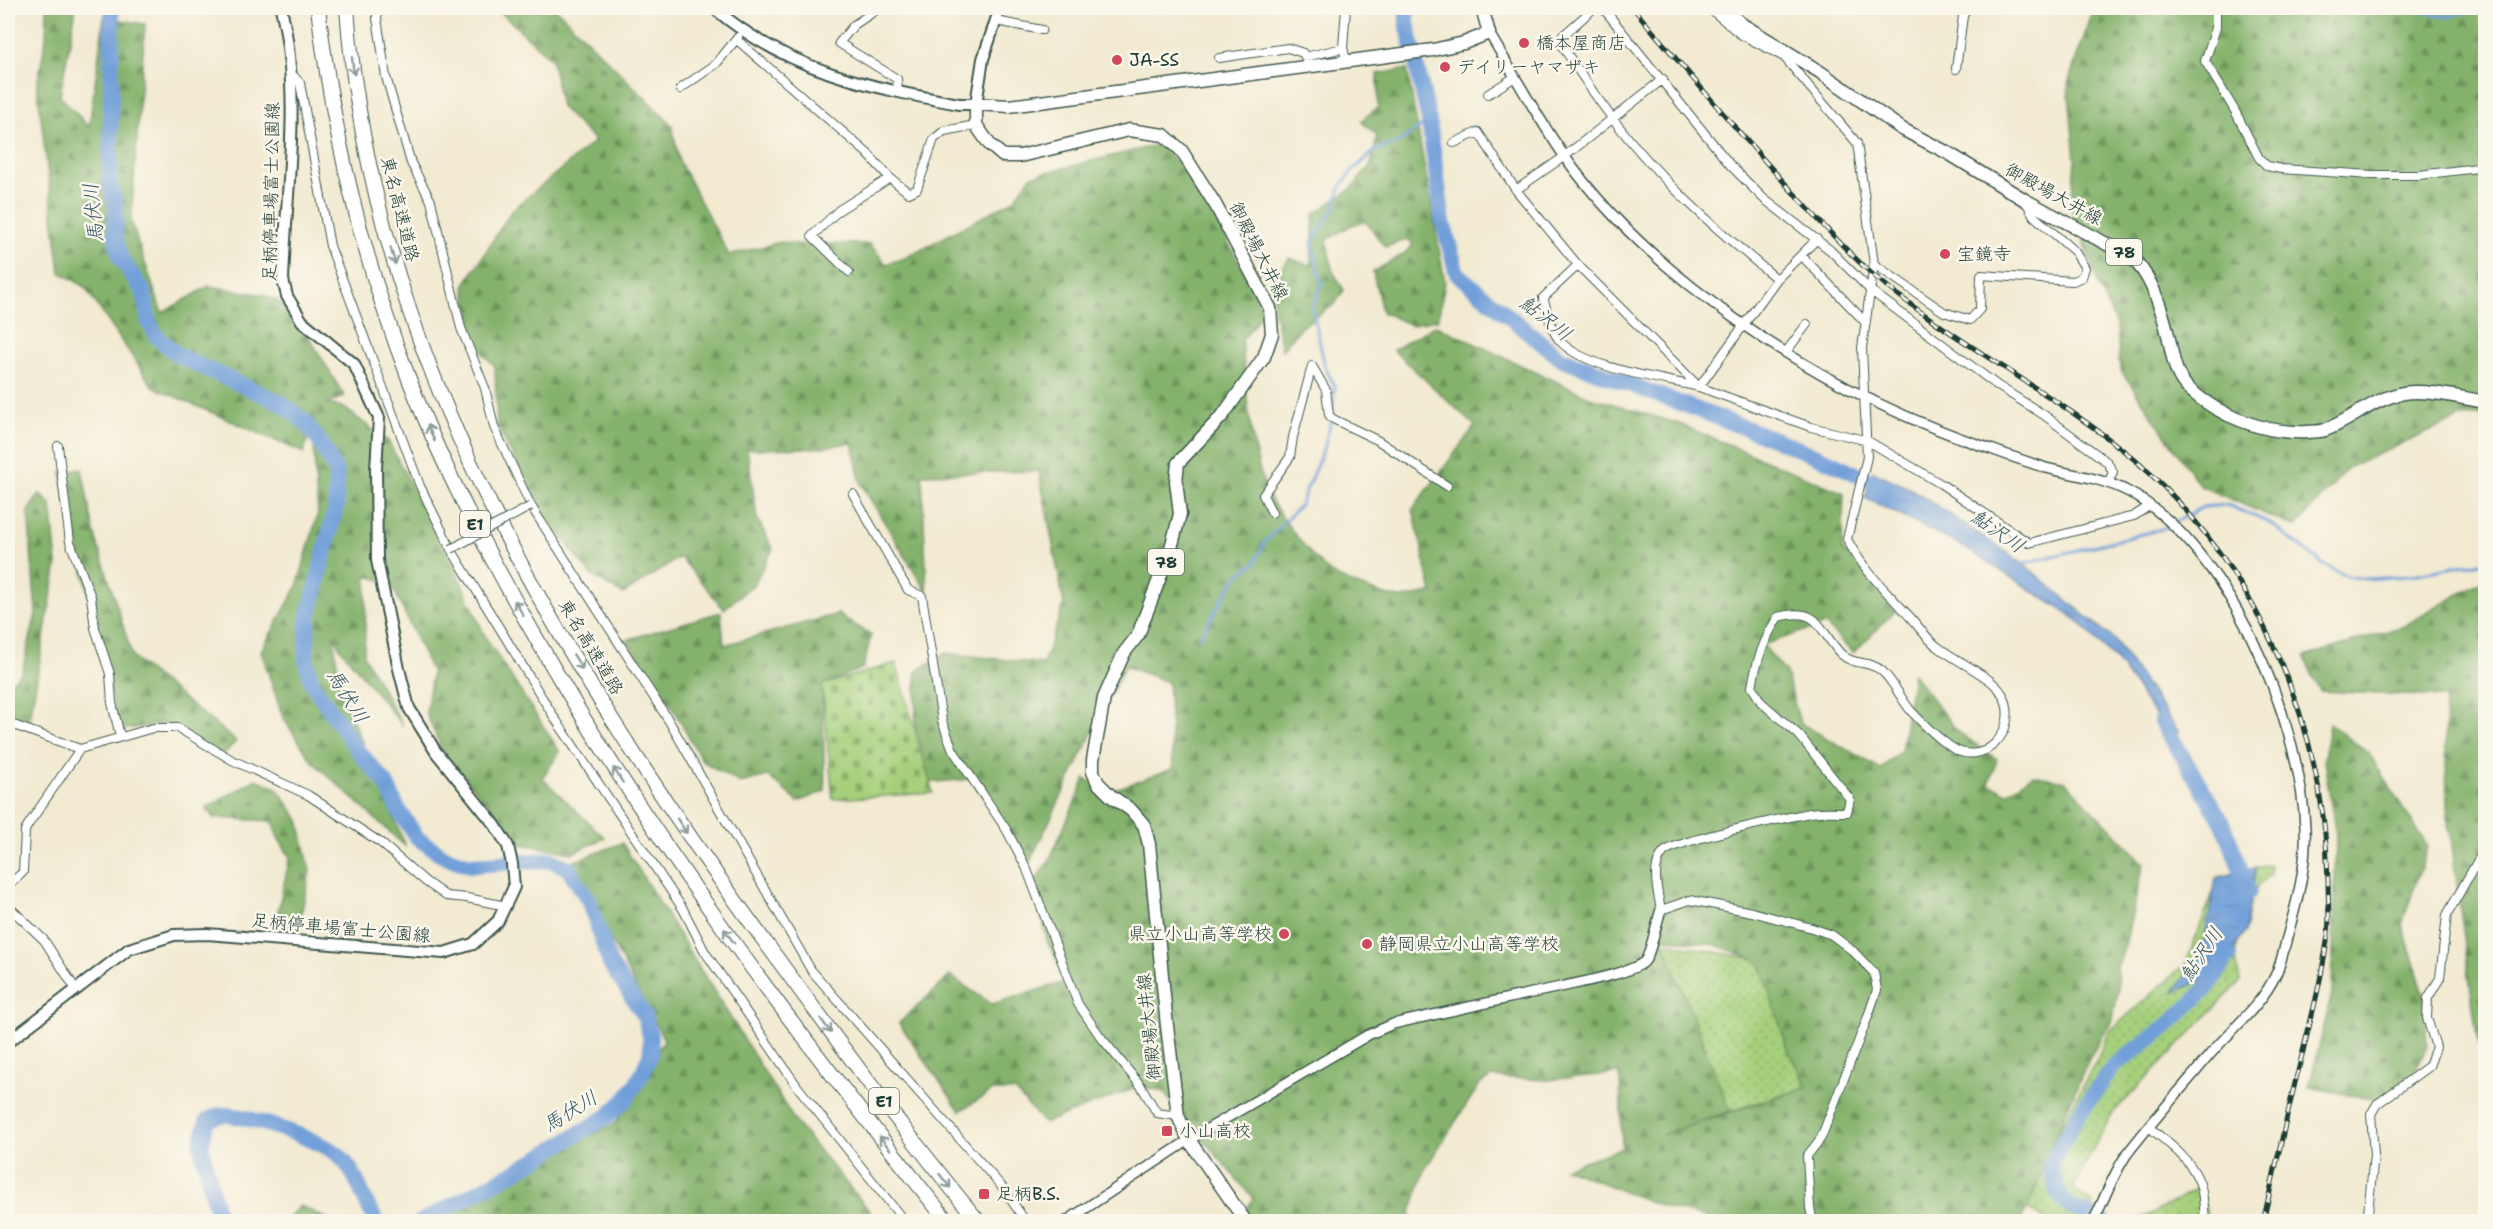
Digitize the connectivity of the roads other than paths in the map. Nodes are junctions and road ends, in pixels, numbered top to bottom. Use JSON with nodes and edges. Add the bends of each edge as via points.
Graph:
{"nodes":[{"id":1,"x":281,"y":8,"type":"edge"},
{"id":2,"x":318,"y":8,"type":"edge"},
{"id":3,"x":347,"y":8,"type":"edge"},
{"id":4,"x":378,"y":8,"type":"edge"},
{"id":5,"x":714,"y":8,"type":"edge"},
{"id":6,"x":879,"y":8,"type":"edge"},
{"id":7,"x":1000,"y":8,"type":"edge"},
{"id":8,"x":1346,"y":8,"type":"edge"},
{"id":9,"x":1482,"y":8,"type":"edge"},
{"id":10,"x":1594,"y":8,"type":"edge"},
{"id":11,"x":1604,"y":8,"type":"edge"},
{"id":12,"x":1708,"y":8,"type":"edge"},
{"id":13,"x":1722,"y":8,"type":"edge"},
{"id":14,"x":1967,"y":8,"type":"edge"},
{"id":15,"x":2216,"y":8,"type":"edge"},
{"id":16,"x":996,"y":21,"type":"junction"},
{"id":17,"x":1042,"y":30,"type":"dead end"},
{"id":18,"x":1489,"y":33,"type":"junction"},
{"id":19,"x":738,"y":35,"type":"junction"},
{"id":20,"x":1343,"y":48,"type":"junction"},
{"id":21,"x":1219,"y":58,"type":"dead end"},
{"id":22,"x":1347,"y":63,"type":"junction"},
{"id":23,"x":1956,"y":69,"type":"dead end"},
{"id":24,"x":289,"y":71,"type":"junction"},
{"id":25,"x":1515,"y":77,"type":"junction"},
{"id":26,"x":1663,"y":79,"type":"junction"},
{"id":27,"x":680,"y":89,"type":"dead end"},
{"id":28,"x":898,"y":92,"type":"junction"},
{"id":29,"x":1488,"y":94,"type":"dead end"},
{"id":30,"x":976,"y":104,"type":"junction"},
{"id":31,"x":1613,"y":120,"type":"junction"},
{"id":32,"x":976,"y":125,"type":"junction"},
{"id":33,"x":1454,"y":143,"type":"dead end"},
{"id":34,"x":1565,"y":156,"type":"junction"},
{"id":35,"x":2486,"y":167,"type":"edge"},
{"id":36,"x":890,"y":178,"type":"junction"},
{"id":37,"x":1516,"y":190,"type":"junction"},
{"id":38,"x":2025,"y":200,"type":"junction"},
{"id":39,"x":1817,"y":239,"type":"junction"},
{"id":40,"x":1801,"y":255,"type":"junction"},
{"id":41,"x":1874,"y":264,"type":"junction"},
{"id":42,"x":1578,"y":265,"type":"junction"},
{"id":43,"x":849,"y":272,"type":"dead end"},
{"id":44,"x":1778,"y":279,"type":"junction"},
{"id":45,"x":1870,"y":290,"type":"junction"},
{"id":46,"x":1866,"y":323,"type":"junction"},
{"id":47,"x":1807,"y":324,"type":"dead end"},
{"id":48,"x":1743,"y":325,"type":"junction"},
{"id":49,"x":1786,"y":352,"type":"junction"},
{"id":50,"x":1699,"y":387,"type":"junction"},
{"id":51,"x":1864,"y":397,"type":"junction"},
{"id":52,"x":2486,"y":402,"type":"edge"},
{"id":53,"x":1868,"y":441,"type":"junction"},
{"id":54,"x":58,"y":446,"type":"dead end"},
{"id":55,"x":2108,"y":484,"type":"junction"},
{"id":56,"x":1447,"y":486,"type":"dead end"},
{"id":57,"x":853,"y":494,"type":"dead end"},
{"id":58,"x":531,"y":506,"type":"junction"},
{"id":59,"x":2149,"y":506,"type":"junction"},
{"id":60,"x":1272,"y":513,"type":"dead end"},
{"id":61,"x":451,"y":549,"type":"junction"},
{"id":62,"x":8,"y":723,"type":"edge"},
{"id":63,"x":120,"y":736,"type":"junction"},
{"id":64,"x":80,"y":749,"type":"junction"},
{"id":65,"x":2486,"y":846,"type":"edge"},
{"id":66,"x":8,"y":886,"type":"edge"},
{"id":67,"x":8,"y":906,"type":"edge"},
{"id":68,"x":506,"y":906,"type":"junction"},
{"id":69,"x":1661,"y":910,"type":"junction"},
{"id":70,"x":75,"y":988,"type":"junction"},
{"id":71,"x":8,"y":1042,"type":"edge"},
{"id":72,"x":1178,"y":1116,"type":"junction"},
{"id":73,"x":2150,"y":1128,"type":"junction"},
{"id":74,"x":1189,"y":1140,"type":"junction"},
{"id":75,"x":905,"y":1221,"type":"edge"},
{"id":76,"x":948,"y":1221,"type":"edge"},
{"id":77,"x":979,"y":1221,"type":"edge"},
{"id":78,"x":1026,"y":1221,"type":"edge"},
{"id":79,"x":1065,"y":1221,"type":"edge"},
{"id":80,"x":1246,"y":1221,"type":"edge"},
{"id":81,"x":1814,"y":1221,"type":"edge"},
{"id":82,"x":2093,"y":1221,"type":"edge"},
{"id":83,"x":2205,"y":1221,"type":"edge"},
{"id":84,"x":2367,"y":1221,"type":"edge"}],
"edges":[{"from":1,"to":24,"type":"main road","name":"足柄停車場富士公園線","via":[[289,41]]},
{"from":76,"to":2,"type":"highway","number":"E1","one_way":true,"via":[[776,1002],[624,785],[558,676],[464,503],[409,378],[364,242],[335,117]]},
{"from":3,"to":77,"type":"highway","name":"東名高速道路","number":"E1","one_way":true,"via":[[368,154],[408,308],[453,426],[520,563],[633,751],[706,862],[832,1035]]},
{"from":4,"to":58,"type":"street","via":[[386,77],[411,163],[430,201],[461,328],[485,388],[494,427]]},
{"from":5,"to":19,"type":"main road"},
{"from":6,"to":28,"type":"street","via":[[854,25],[839,44],[897,79]]},
{"from":7,"to":16,"type":"main road"},
{"from":8,"to":20,"type":"street"},
{"from":9,"to":18,"type":"main road"},
{"from":10,"to":31,"type":"street","via":[[1558,40]]},
{"from":11,"to":26,"type":"street"},
{"from":12,"to":41,"type":"street","via":[[1740,34],[1784,57],[1857,143]]},
{"from":13,"to":38,"type":"main road","name":"御殿場大井線","number":"78","via":[[1902,129]]},
{"from":14,"to":23,"type":"street"},
{"from":15,"to":35,"type":"street","via":[[2216,28],[2205,61],[2267,166],[2372,175],[2419,175]]},
{"from":16,"to":17,"type":"street"},
{"from":16,"to":30,"type":"main road","via":[[983,59]]},
{"from":18,"to":22,"type":"main road","via":[[1464,44],[1431,51]]},
{"from":18,"to":25,"type":"street"},
{"from":19,"to":27,"type":"street","via":[[716,64]]},
{"from":19,"to":28,"type":"main road","via":[[852,81]]},
{"from":19,"to":36,"type":"street"},
{"from":20,"to":21,"type":"street","via":[[1305,57],[1288,48]]},
{"from":20,"to":22,"type":"street"},
{"from":22,"to":30,"type":"main road","via":[[1009,106]]},
{"from":24,"to":61,"type":"street","via":[[300,82],[330,246],[420,486]]},
{"from":24,"to":68,"type":"main road","name":"足柄停車場富士公園線","via":[[290,156],[283,280],[286,296],[303,321],[354,364],[379,418],[377,560],[404,693],[424,735],[508,846],[514,887]]},
{"from":25,"to":29,"type":"street"},
{"from":25,"to":34,"type":"street"},
{"from":26,"to":31,"type":"street"},
{"from":26,"to":39,"type":"street","via":[[1731,166],[1764,199]]},
{"from":28,"to":30,"type":"main road"},
{"from":30,"to":32,"type":"main road"},
{"from":31,"to":34,"type":"street"},
{"from":31,"to":44,"type":"street","via":[[1680,194]]},
{"from":32,"to":36,"type":"street","via":[[944,131],[934,139],[916,189],[909,193]]},
{"from":32,"to":72,"type":"main road","name":"御殿場大井線","number":"78","via":[[1003,156],[1020,156],[1129,130],[1164,135],[1181,150],[1215,204],[1270,308],[1272,334],[1264,357],[1223,415],[1178,463],[1180,514],[1171,548],[1138,635],[1124,652],[1104,698],[1093,760],[1098,783],[1144,825],[1149,844]]},
{"from":33,"to":37,"type":"street","via":[[1478,132]]},
{"from":34,"to":37,"type":"street"},
{"from":34,"to":48,"type":"street","via":[[1629,232]]},
{"from":36,"to":43,"type":"street","via":[[839,210],[812,236]]},
{"from":37,"to":42,"type":"street"},
{"from":38,"to":41,"type":"street","via":[[2034,216],[2075,252],[2085,268],[2082,277],[2073,281],[1981,275],[1980,309],[1970,320],[1944,312]]},
{"from":38,"to":52,"type":"main road","name":"御殿場大井線","number":"78","via":[[2139,264],[2159,304],[2180,379],[2216,407],[2255,426],[2288,432],[2324,431],[2383,399],[2405,393]]},
{"from":39,"to":40,"type":"street"},
{"from":39,"to":45,"type":"street"},
{"from":40,"to":44,"type":"street"},
{"from":40,"to":46,"type":"street"},
{"from":41,"to":45,"type":"street"},
{"from":42,"to":50,"type":"street"},
{"from":42,"to":50,"type":"street","via":[[1543,298],[1560,342],[1595,363]]},
{"from":44,"to":48,"type":"street"},
{"from":45,"to":46,"type":"street"},
{"from":45,"to":55,"type":"street","via":[[2107,462],[2113,472]]},
{"from":46,"to":51,"type":"street","via":[[1862,348]]},
{"from":47,"to":49,"type":"street"},
{"from":48,"to":49,"type":"street"},
{"from":48,"to":50,"type":"street"},
{"from":49,"to":51,"type":"street"},
{"from":50,"to":53,"type":"street","via":[[1811,427]]},
{"from":51,"to":53,"type":"street"},
{"from":51,"to":55,"type":"street","via":[[1952,436]]},
{"from":53,"to":59,"type":"street","via":[[2029,543],[2134,516]]},
{"from":53,"to":69,"type":"street","via":[[1847,539],[1866,569],[1936,646],[1992,682],[2003,694],[2008,711],[2002,737],[1980,753],[1950,747],[1911,710],[1880,669],[1842,655],[1816,620],[1795,613],[1778,617],[1755,666],[1752,687],[1761,702],[1799,735],[1850,798],[1847,812],[1812,813],[1691,840],[1664,851],[1656,878]]},
{"from":54,"to":63,"type":"street","via":[[70,542],[91,597]]},
{"from":55,"to":59,"type":"street"},
{"from":56,"to":60,"type":"street","via":[[1377,440],[1329,415],[1326,390],[1312,366],[1290,457],[1263,495]]},
{"from":57,"to":72,"type":"street","via":[[908,590],[922,596],[942,721],[952,750],[1006,829],[1026,867],[1078,1004],[1157,1113]]},
{"from":58,"to":61,"type":"street","bridge":true},
{"from":58,"to":78,"type":"street","via":[[669,722],[811,970],[1003,1188]]},
{"from":59,"to":73,"type":"street","via":[[2203,558],[2250,636],[2290,741],[2303,798],[2306,859],[2277,972],[2261,999]]},
{"from":61,"to":75,"type":"street","via":[[554,717],[682,909],[705,952],[797,1086]]},
{"from":62,"to":64,"type":"street"},
{"from":63,"to":64,"type":"street"},
{"from":63,"to":68,"type":"street","via":[[153,728],[178,728],[232,760],[308,795],[381,843],[446,896]]},
{"from":64,"to":66,"type":"street","via":[[28,825],[23,872]]},
{"from":65,"to":84,"type":"street","via":[[2447,915],[2440,978],[2428,998],[2427,1018],[2436,1047],[2429,1066],[2377,1104],[2371,1114],[2374,1155]]},
{"from":67,"to":70,"type":"street","via":[[44,940]]},
{"from":68,"to":70,"type":"main road","name":"足柄停車場富士公園線","via":[[498,921],[473,944],[444,953],[207,934],[174,935],[129,949]]},
{"from":69,"to":74,"type":"street","via":[[1645,962],[1592,980],[1393,1024]]},
{"from":69,"to":81,"type":"street","via":[[1690,900],[1812,927],[1832,935],[1874,973],[1877,990],[1867,1018],[1821,1138],[1807,1156]]},
{"from":70,"to":71,"type":"main road","name":"足柄停車場富士公園線"},
{"from":72,"to":74,"type":"main road","name":"御殿場大井線","number":"78"},
{"from":73,"to":82,"type":"street","via":[[2125,1157]]},
{"from":73,"to":83,"type":"street","via":[[2194,1170],[2201,1186]]},
{"from":74,"to":79,"type":"street"},
{"from":74,"to":80,"type":"main road","name":"御殿場大井線","number":"78"}]}
